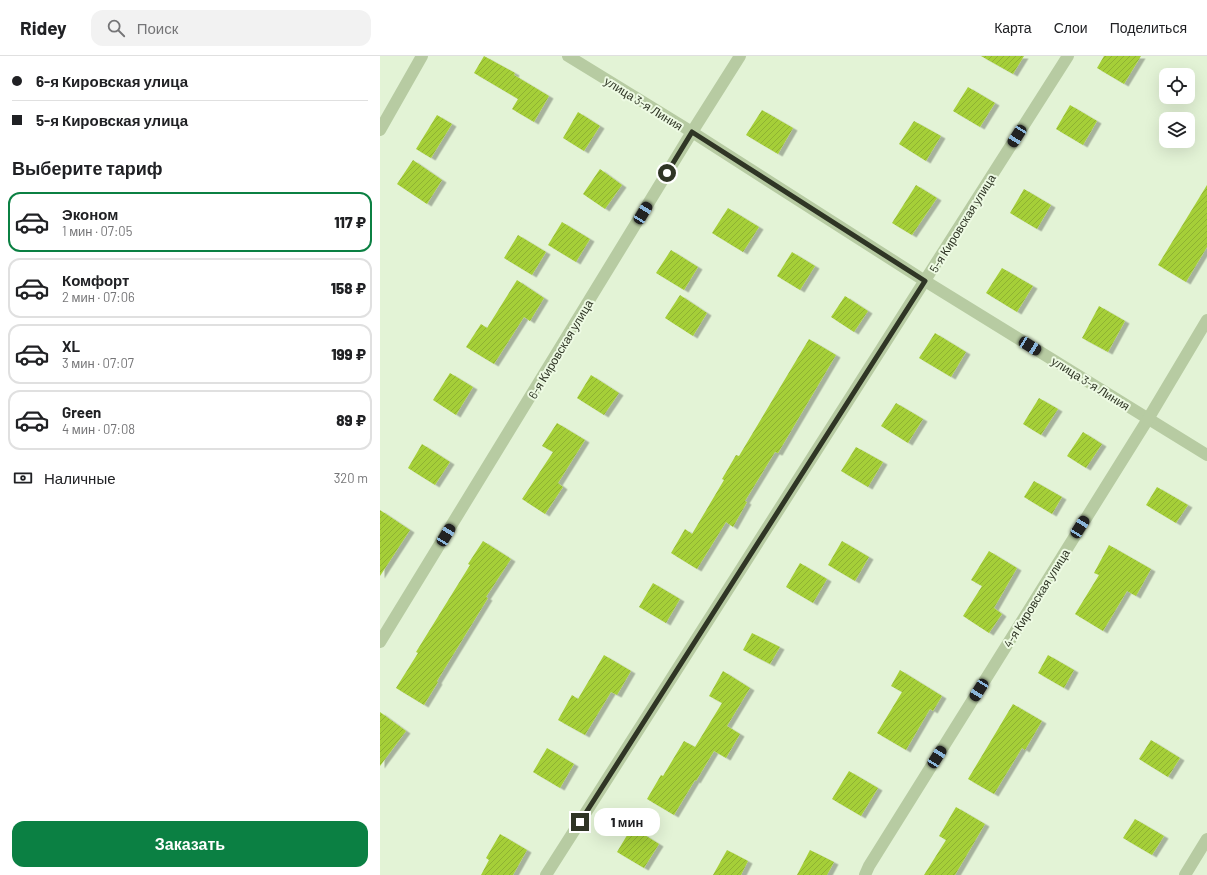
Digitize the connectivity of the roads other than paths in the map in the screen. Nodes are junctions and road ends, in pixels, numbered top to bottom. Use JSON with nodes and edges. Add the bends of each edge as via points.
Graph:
{"nodes":[{"id":1,"x":422,"y":56,"type":"edge"},
{"id":2,"x":568,"y":56,"type":"edge"},
{"id":3,"x":740,"y":56,"type":"edge"},
{"id":4,"x":1068,"y":56,"type":"edge"},
{"id":5,"x":380,"y":130,"type":"edge"},
{"id":6,"x":692,"y":132,"type":"junction"},
{"id":7,"x":925,"y":281,"type":"junction"},
{"id":8,"x":1207,"y":320,"type":"edge"},
{"id":9,"x":1148,"y":419,"type":"junction"},
{"id":10,"x":1207,"y":455,"type":"edge"},
{"id":11,"x":380,"y":642,"type":"edge"},
{"id":12,"x":1207,"y":839,"type":"edge"},
{"id":13,"x":546,"y":875,"type":"edge"},
{"id":14,"x":865,"y":875,"type":"edge"},
{"id":15,"x":1185,"y":875,"type":"edge"}],
"edges":[{"from":1,"to":5,"type":"street"},
{"from":2,"to":6,"type":"street","name":"улица 3-я Линия"},
{"from":3,"to":6,"type":"street","name":"6-я Кировская улица"},
{"from":4,"to":7,"type":"street","name":"5-я Кировская улица"},
{"from":6,"to":7,"type":"street","name":"улица 3-я Линия"},
{"from":6,"to":11,"type":"street","name":"6-я Кировская улица"},
{"from":7,"to":9,"type":"street","name":"улица 3-я Линия"},
{"from":7,"to":13,"type":"street","name":"5-я Кировская улица"},
{"from":8,"to":9,"type":"street","name":"4-я Кировская улица"},
{"from":9,"to":10,"type":"street","name":"улица 3-я Линия"},
{"from":9,"to":14,"type":"street","name":"4-я Кировская улица"},
{"from":12,"to":15,"type":"street"}]}
